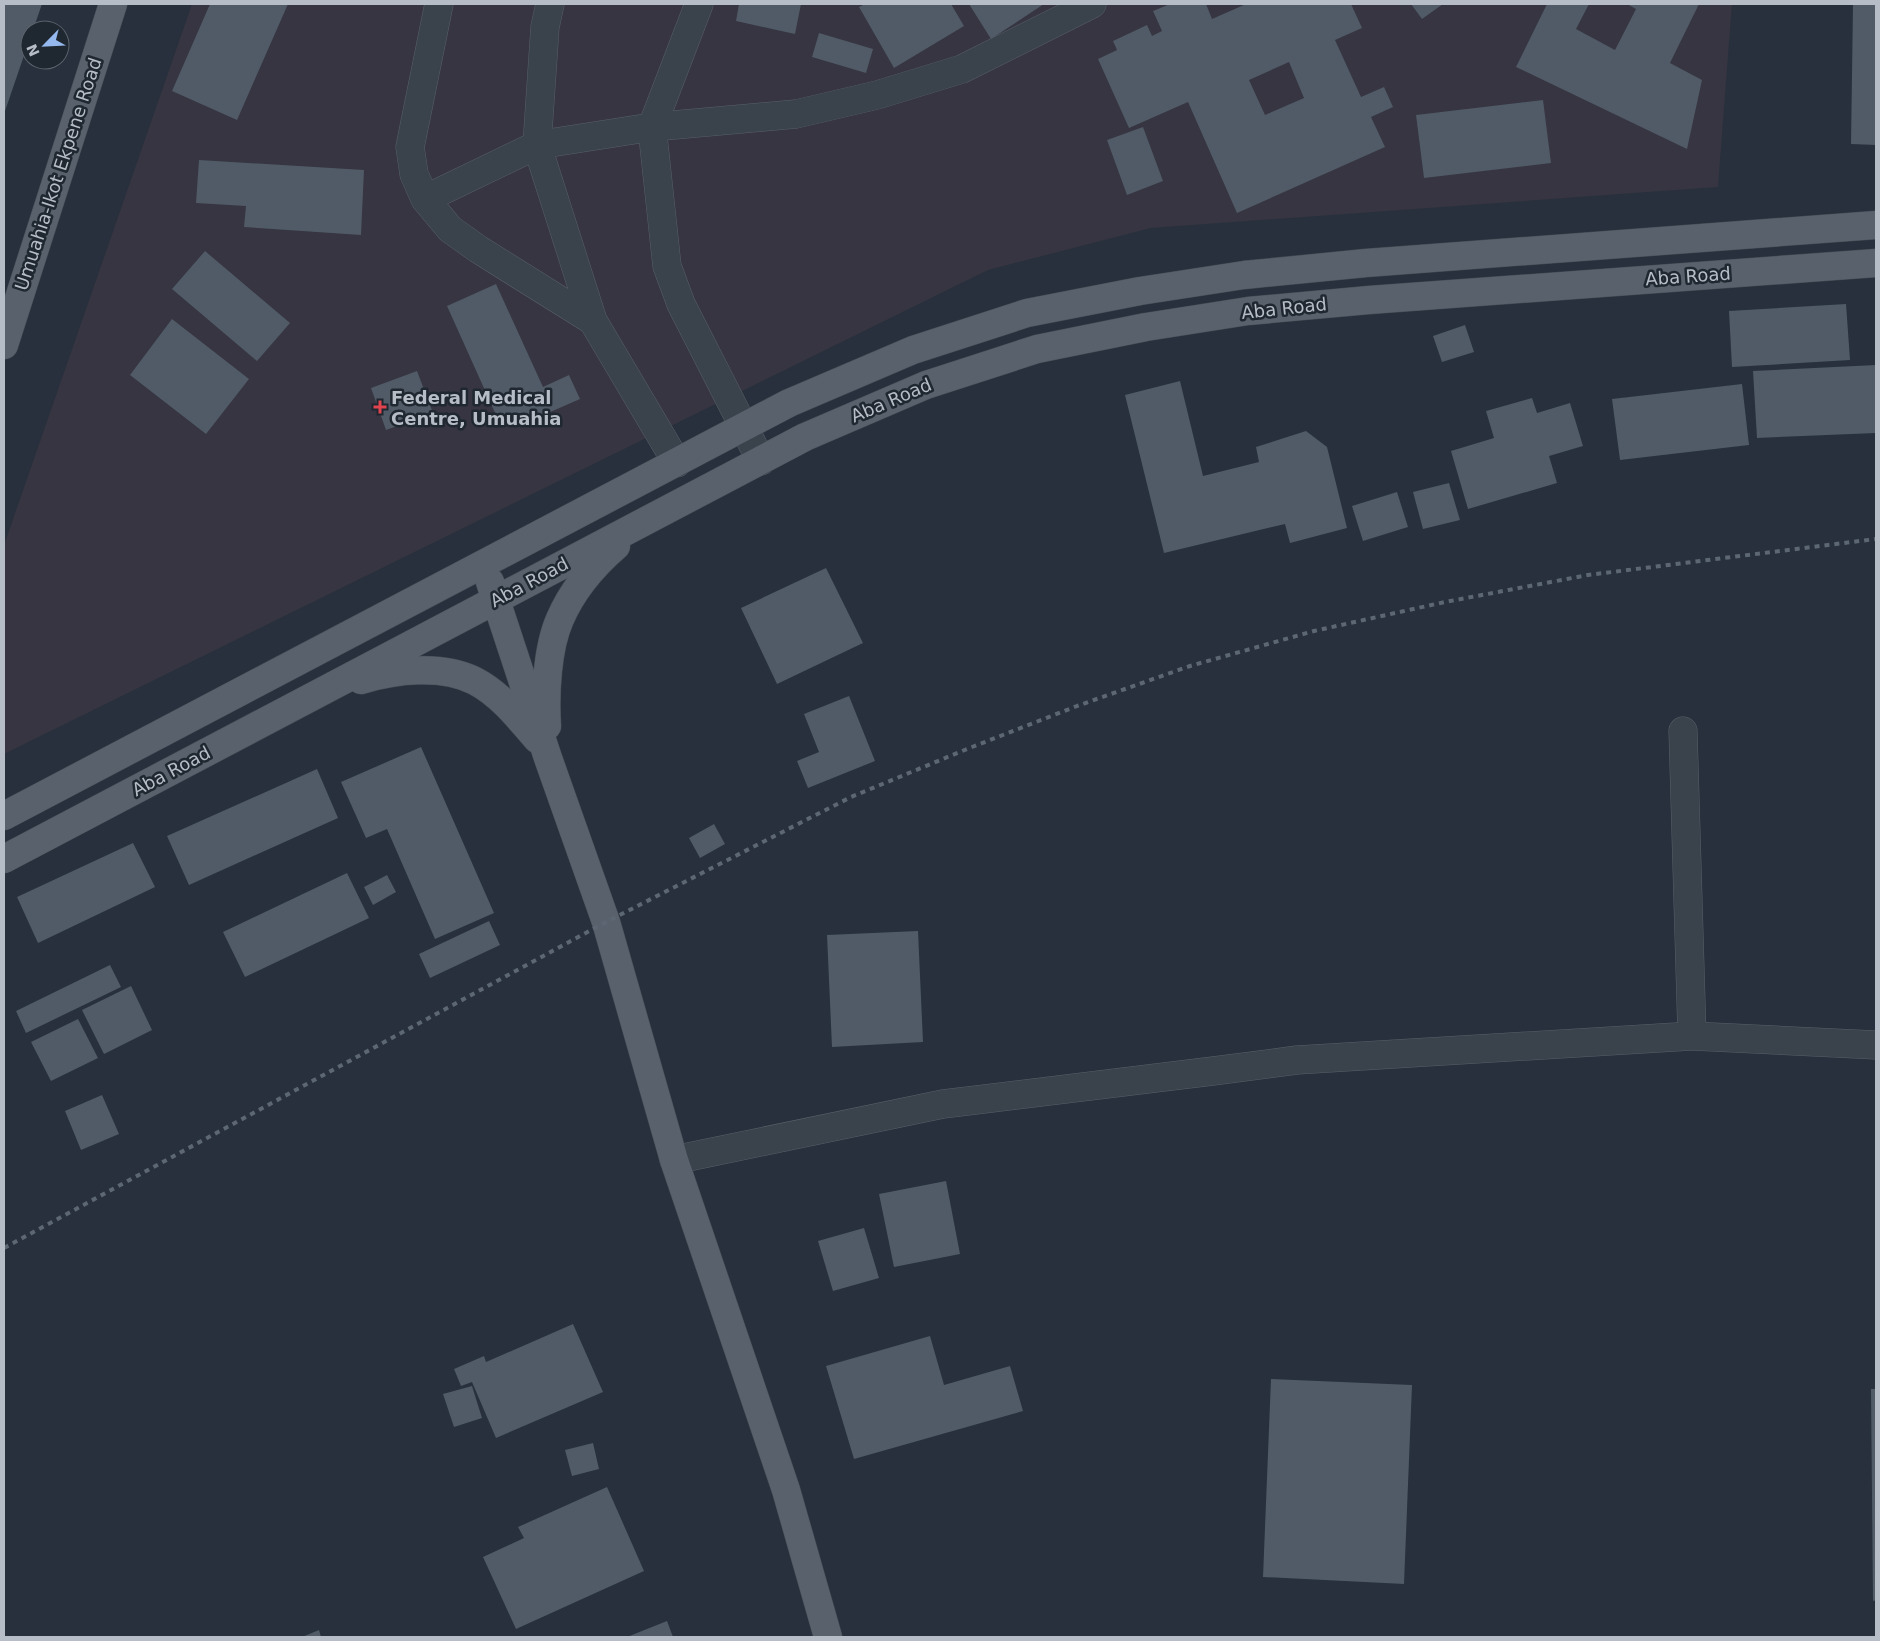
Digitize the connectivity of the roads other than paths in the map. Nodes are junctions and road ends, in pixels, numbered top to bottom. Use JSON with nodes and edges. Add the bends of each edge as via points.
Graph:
{"nodes":[{"id":1,"x":113,"y":4,"type":"edge"},
{"id":2,"x":438,"y":4,"type":"edge"},
{"id":3,"x":550,"y":4,"type":"edge"},
{"id":4,"x":699,"y":4,"type":"edge"},
{"id":5,"x":1092,"y":4,"type":"edge"},
{"id":6,"x":652,"y":127,"type":"junction"},
{"id":7,"x":537,"y":145,"type":"junction"},
{"id":8,"x":425,"y":199,"type":"junction"},
{"id":9,"x":1876,"y":226,"type":"edge"},
{"id":10,"x":1654,"y":242,"type":"junction"},
{"id":11,"x":1876,"y":263,"type":"edge"},
{"id":12,"x":1658,"y":279,"type":"junction"},
{"id":13,"x":593,"y":321,"type":"junction"},
{"id":14,"x":4,"y":345,"type":"edge"},
{"id":15,"x":744,"y":427,"type":"junction"},
{"id":16,"x":761,"y":461,"type":"junction"},
{"id":17,"x":677,"y":463,"type":"junction"},
{"id":18,"x":640,"y":524,"type":"junction"},
{"id":19,"x":483,"y":565,"type":"junction"},
{"id":20,"x":497,"y":599,"type":"junction"},
{"id":21,"x":318,"y":693,"type":"junction"},
{"id":22,"x":1683,"y":732,"type":"dead end"},
{"id":23,"x":547,"y":754,"type":"junction"},
{"id":24,"x":4,"y":816,"type":"edge"},
{"id":25,"x":4,"y":859,"type":"edge"},
{"id":26,"x":1692,"y":1036,"type":"junction"},
{"id":27,"x":1876,"y":1044,"type":"edge"},
{"id":28,"x":674,"y":1160,"type":"junction"},
{"id":29,"x":828,"y":1637,"type":"edge"}],
"edges":[{"from":1,"to":14,"type":"main road","name":"Umuahia-Ikot Ekpene Road"},
{"from":2,"to":8,"type":"street","via":[[410,147],[414,174]]},
{"from":3,"to":7,"type":"street","via":[[545,26]]},
{"from":4,"to":6,"type":"street"},
{"from":5,"to":6,"type":"street","via":[[962,69],[877,95],[796,114]]},
{"from":6,"to":7,"type":"street"},
{"from":6,"to":15,"type":"street","via":[[667,266],[681,304]]},
{"from":7,"to":8,"type":"street"},
{"from":7,"to":13,"type":"street"},
{"from":8,"to":13,"type":"street","via":[[450,228],[471,244]]},
{"from":9,"to":10,"type":"main road","name":"Aba Road"},
{"from":10,"to":12,"type":"main road"},
{"from":10,"to":15,"type":"main road","name":"Aba Road","via":[[1366,263],[1244,275],[1140,290],[1037,312],[913,350],[789,403]]},
{"from":11,"to":12,"type":"main road","name":"Aba Road"},
{"from":12,"to":16,"type":"main road","name":"Aba Road","via":[[1248,311],[1046,347],[926,385],[805,437]]},
{"from":13,"to":17,"type":"street"},
{"from":15,"to":16,"type":"street"},
{"from":15,"to":17,"type":"main road","name":"Aba Road"},
{"from":16,"to":18,"type":"main road","name":"Aba Road"},
{"from":17,"to":19,"type":"main road","name":"Aba Road"},
{"from":18,"to":20,"type":"main road","name":"Aba Road"},
{"from":18,"to":23,"type":"main road","via":[[592,569],[559,620],[547,677]]},
{"from":19,"to":20,"type":"main road"},
{"from":19,"to":24,"type":"main road","name":"Aba Road"},
{"from":20,"to":21,"type":"main road","name":"Aba Road"},
{"from":20,"to":23,"type":"main road"},
{"from":21,"to":23,"type":"main road","via":[[402,672],[429,670],[453,673],[475,681],[496,696],[514,712]]},
{"from":21,"to":25,"type":"main road","name":"Aba Road"},
{"from":22,"to":26,"type":"street"},
{"from":23,"to":28,"type":"main road","via":[[606,922]]},
{"from":26,"to":27,"type":"street"},
{"from":26,"to":28,"type":"street","via":[[1297,1060],[943,1104]]},
{"from":28,"to":29,"type":"main road","via":[[786,1490]]}]}
